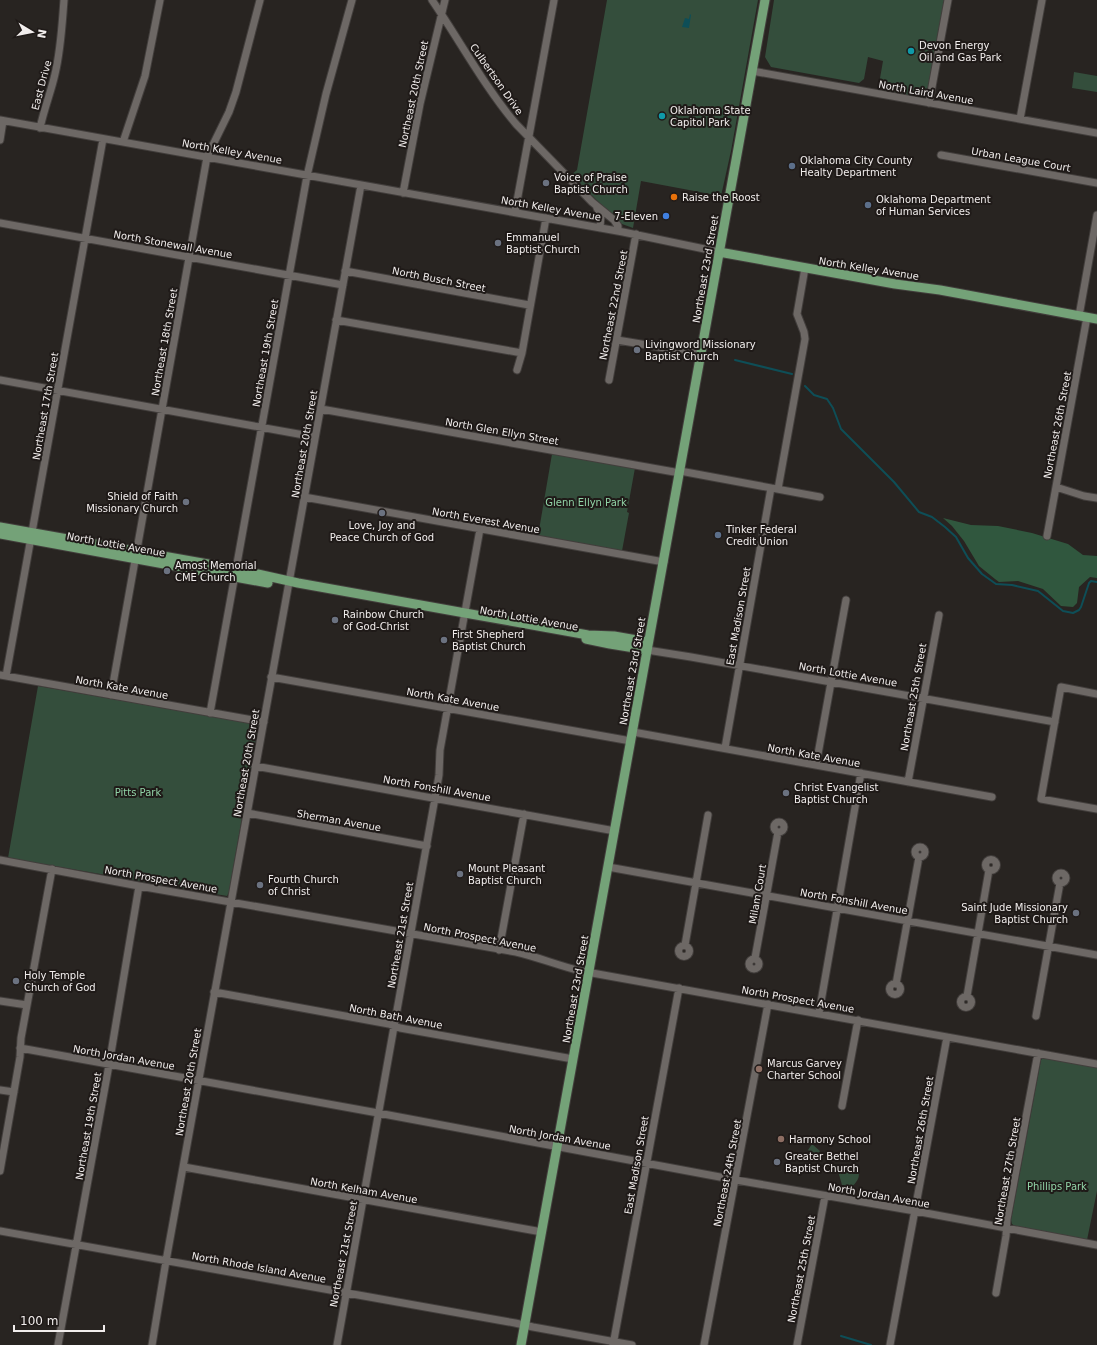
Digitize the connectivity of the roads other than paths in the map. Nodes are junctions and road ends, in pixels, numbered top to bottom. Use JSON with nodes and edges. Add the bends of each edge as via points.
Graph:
{"nodes":[{"id":1,"x":64,"y":0,"type":"edge"},
{"id":2,"x":160,"y":0,"type":"edge"},
{"id":3,"x":260,"y":0,"type":"edge"},
{"id":4,"x":352,"y":0,"type":"edge"},
{"id":5,"x":432,"y":0,"type":"edge"},
{"id":6,"x":445,"y":0,"type":"edge"},
{"id":7,"x":554,"y":0,"type":"edge"},
{"id":8,"x":765,"y":0,"type":"edge"},
{"id":9,"x":948,"y":0,"type":"edge"},
{"id":10,"x":1042,"y":0,"type":"edge"},
{"id":11,"x":442,"y":14,"type":"junction"},
{"id":12,"x":752,"y":71,"type":"junction"},
{"id":13,"x":929,"y":103,"type":"junction"},
{"id":14,"x":1020,"y":119,"type":"junction"},
{"id":15,"x":2,"y":121,"type":"edge"},
{"id":16,"x":40,"y":128,"type":"junction"},
{"id":17,"x":1097,"y":133,"type":"edge"},
{"id":18,"x":529,"y":137,"type":"junction"},
{"id":19,"x":103,"y":139,"type":"junction"},
{"id":20,"x":0,"y":140,"type":"edge"},
{"id":21,"x":123,"y":142,"type":"junction"},
{"id":22,"x":941,"y":155,"type":"dead end"},
{"id":23,"x":208,"y":157,"type":"junction"},
{"id":24,"x":307,"y":176,"type":"junction"},
{"id":25,"x":1097,"y":183,"type":"edge"},
{"id":26,"x":360,"y":185,"type":"junction"},
{"id":27,"x":403,"y":193,"type":"junction"},
{"id":28,"x":592,"y":202,"type":"junction"},
{"id":29,"x":515,"y":212,"type":"junction"},
{"id":30,"x":1097,"y":215,"type":"edge"},
{"id":31,"x":546,"y":218,"type":"junction"},
{"id":32,"x":0,"y":224,"type":"edge"},
{"id":33,"x":600,"y":228,"type":"junction"},
{"id":34,"x":618,"y":231,"type":"junction"},
{"id":35,"x":636,"y":234,"type":"junction"},
{"id":36,"x":85,"y":238,"type":"junction"},
{"id":37,"x":719,"y":252,"type":"junction"},
{"id":38,"x":190,"y":257,"type":"junction"},
{"id":39,"x":805,"y":268,"type":"junction"},
{"id":40,"x":345,"y":271,"type":"junction"},
{"id":41,"x":289,"y":275,"type":"junction"},
{"id":42,"x":342,"y":285,"type":"junction"},
{"id":43,"x":529,"y":306,"type":"junction"},
{"id":44,"x":1083,"y":316,"type":"junction"},
{"id":45,"x":1097,"y":319,"type":"edge"},
{"id":46,"x":336,"y":320,"type":"junction"},
{"id":47,"x":617,"y":340,"type":"junction"},
{"id":48,"x":522,"y":353,"type":"junction"},
{"id":49,"x":701,"y":354,"type":"junction"},
{"id":50,"x":516,"y":370,"type":"dead end"},
{"id":51,"x":0,"y":380,"type":"edge"},
{"id":52,"x":609,"y":380,"type":"dead end"},
{"id":53,"x":58,"y":390,"type":"junction"},
{"id":54,"x":162,"y":409,"type":"junction"},
{"id":55,"x":321,"y":409,"type":"junction"},
{"id":56,"x":262,"y":427,"type":"junction"},
{"id":57,"x":315,"y":437,"type":"junction"},
{"id":58,"x":680,"y":472,"type":"junction"},
{"id":59,"x":1056,"y":487,"type":"junction"},
{"id":60,"x":775,"y":489,"type":"junction"},
{"id":61,"x":820,"y":497,"type":"dead end"},
{"id":62,"x":304,"y":498,"type":"junction"},
{"id":63,"x":1097,"y":498,"type":"edge"},
{"id":64,"x":0,"y":527,"type":"edge"},
{"id":65,"x":480,"y":529,"type":"junction"},
{"id":66,"x":0,"y":534,"type":"edge"},
{"id":67,"x":32,"y":536,"type":"junction"},
{"id":68,"x":1047,"y":536,"type":"dead end"},
{"id":69,"x":136,"y":555,"type":"junction"},
{"id":70,"x":664,"y":562,"type":"junction"},
{"id":71,"x":235,"y":573,"type":"junction"},
{"id":72,"x":288,"y":584,"type":"junction"},
{"id":73,"x":846,"y":600,"type":"dead end"},
{"id":74,"x":465,"y":615,"type":"junction"},
{"id":75,"x":939,"y":615,"type":"dead end"},
{"id":76,"x":648,"y":646,"type":"junction"},
{"id":77,"x":740,"y":666,"type":"junction"},
{"id":78,"x":3,"y":676,"type":"edge"},
{"id":79,"x":271,"y":677,"type":"junction"},
{"id":80,"x":831,"y":682,"type":"junction"},
{"id":81,"x":1097,"y":694,"type":"edge"},
{"id":82,"x":111,"y":695,"type":"junction"},
{"id":83,"x":923,"y":699,"type":"junction"},
{"id":84,"x":448,"y":708,"type":"junction"},
{"id":85,"x":210,"y":713,"type":"junction"},
{"id":86,"x":264,"y":722,"type":"junction"},
{"id":87,"x":1055,"y":722,"type":"junction"},
{"id":88,"x":632,"y":737,"type":"junction"},
{"id":89,"x":724,"y":748,"type":"junction"},
{"id":90,"x":816,"y":765,"type":"junction"},
{"id":91,"x":255,"y":766,"type":"junction"},
{"id":92,"x":861,"y":773,"type":"junction"},
{"id":93,"x":908,"y":782,"type":"junction"},
{"id":94,"x":992,"y":797,"type":"dead end"},
{"id":95,"x":435,"y":798,"type":"junction"},
{"id":96,"x":1097,"y":809,"type":"edge"},
{"id":97,"x":247,"y":813,"type":"junction"},
{"id":98,"x":524,"y":814,"type":"junction"},
{"id":99,"x":708,"y":815,"type":"dead end"},
{"id":100,"x":615,"y":830,"type":"junction"},
{"id":101,"x":778,"y":832,"type":"dead end"},
{"id":102,"x":427,"y":846,"type":"junction"},
{"id":103,"x":919,"y":858,"type":"dead end"},
{"id":104,"x":0,"y":860,"type":"edge"},
{"id":105,"x":608,"y":867,"type":"junction"},
{"id":106,"x":52,"y":869,"type":"junction"},
{"id":107,"x":989,"y":870,"type":"dead end"},
{"id":108,"x":696,"y":882,"type":"junction"},
{"id":109,"x":1060,"y":883,"type":"dead end"},
{"id":110,"x":139,"y":886,"type":"junction"},
{"id":111,"x":766,"y":895,"type":"junction"},
{"id":112,"x":231,"y":901,"type":"junction"},
{"id":113,"x":837,"y":908,"type":"junction"},
{"id":114,"x":907,"y":921,"type":"junction"},
{"id":115,"x":410,"y":934,"type":"junction"},
{"id":116,"x":978,"y":934,"type":"junction"},
{"id":117,"x":685,"y":945,"type":"dead end"},
{"id":118,"x":1049,"y":946,"type":"junction"},
{"id":119,"x":499,"y":950,"type":"junction"},
{"id":120,"x":1097,"y":955,"type":"edge"},
{"id":121,"x":755,"y":958,"type":"dead end"},
{"id":122,"x":589,"y":972,"type":"junction"},
{"id":123,"x":896,"y":984,"type":"dead end"},
{"id":124,"x":679,"y":988,"type":"junction"},
{"id":125,"x":214,"y":992,"type":"junction"},
{"id":126,"x":967,"y":996,"type":"dead end"},
{"id":127,"x":0,"y":1000,"type":"edge"},
{"id":128,"x":768,"y":1004,"type":"junction"},
{"id":129,"x":27,"y":1005,"type":"junction"},
{"id":130,"x":818,"y":1013,"type":"junction"},
{"id":131,"x":1036,"y":1016,"type":"dead end"},
{"id":132,"x":858,"y":1020,"type":"junction"},
{"id":133,"x":394,"y":1026,"type":"junction"},
{"id":134,"x":947,"y":1037,"type":"junction"},
{"id":135,"x":20,"y":1048,"type":"junction"},
{"id":136,"x":1038,"y":1053,"type":"junction"},
{"id":137,"x":574,"y":1059,"type":"junction"},
{"id":138,"x":1097,"y":1064,"type":"edge"},
{"id":139,"x":110,"y":1065,"type":"junction"},
{"id":140,"x":199,"y":1081,"type":"junction"},
{"id":141,"x":0,"y":1090,"type":"edge"},
{"id":142,"x":14,"y":1092,"type":"junction"},
{"id":143,"x":842,"y":1106,"type":"dead end"},
{"id":144,"x":378,"y":1113,"type":"junction"},
{"id":145,"x":557,"y":1146,"type":"junction"},
{"id":146,"x":647,"y":1163,"type":"junction"},
{"id":147,"x":184,"y":1167,"type":"junction"},
{"id":148,"x":0,"y":1171,"type":"edge"},
{"id":149,"x":736,"y":1180,"type":"junction"},
{"id":150,"x":825,"y":1196,"type":"junction"},
{"id":151,"x":363,"y":1200,"type":"junction"},
{"id":152,"x":915,"y":1211,"type":"junction"},
{"id":153,"x":1007,"y":1228,"type":"junction"},
{"id":154,"x":0,"y":1231,"type":"edge"},
{"id":155,"x":542,"y":1232,"type":"junction"},
{"id":156,"x":77,"y":1245,"type":"junction"},
{"id":157,"x":1097,"y":1245,"type":"edge"},
{"id":158,"x":166,"y":1261,"type":"junction"},
{"id":159,"x":345,"y":1293,"type":"junction"},
{"id":160,"x":996,"y":1293,"type":"dead end"},
{"id":161,"x":524,"y":1325,"type":"junction"},
{"id":162,"x":613,"y":1343,"type":"edge"},
{"id":163,"x":58,"y":1345,"type":"edge"},
{"id":164,"x":152,"y":1345,"type":"edge"},
{"id":165,"x":337,"y":1345,"type":"edge"},
{"id":166,"x":521,"y":1345,"type":"edge"},
{"id":167,"x":632,"y":1345,"type":"edge"},
{"id":168,"x":704,"y":1345,"type":"edge"},
{"id":169,"x":797,"y":1345,"type":"edge"},
{"id":170,"x":890,"y":1345,"type":"edge"}],
"edges":[{"from":1,"to":16,"type":"street","name":"East Drive","via":[[58,62]]},
{"from":2,"to":21,"type":"street","via":[[145,76]]},
{"from":3,"to":23,"type":"street","name":"Northeast 18th Street","via":[[236,92]]},
{"from":4,"to":24,"type":"street","name":"Northeast 19th Street"},
{"from":5,"to":11,"type":"street","name":"Culbertson Drive"},
{"from":6,"to":11,"type":"street","name":"Northeast 20th Street"},
{"from":7,"to":18,"type":"street"},
{"from":8,"to":12,"type":"main road","name":"Northeast 23rd Street"},
{"from":9,"to":13,"type":"street"},
{"from":10,"to":14,"type":"street"},
{"from":11,"to":18,"type":"street","name":"Culbertson Drive","via":[[494,96]]},
{"from":11,"to":27,"type":"street","name":"Northeast 20th Street","via":[[420,104]]},
{"from":12,"to":13,"type":"street","name":"North Laird Avenue"},
{"from":12,"to":37,"type":"main road","name":"Northeast 23rd Street"},
{"from":13,"to":14,"type":"street","name":"North Laird Avenue"},
{"from":14,"to":17,"type":"street","name":"North Laird Avenue"},
{"from":15,"to":16,"type":"street","name":"North Kelley Avenue"},
{"from":15,"to":20,"type":"street"},
{"from":16,"to":19,"type":"street","name":"North Kelley Avenue"},
{"from":18,"to":28,"type":"street","name":"Culbertson Drive"},
{"from":18,"to":29,"type":"street"},
{"from":19,"to":21,"type":"street","name":"North Kelley Avenue"},
{"from":19,"to":36,"type":"street","name":"Northeast 17th Street"},
{"from":21,"to":23,"type":"street","name":"North Kelley Avenue"},
{"from":22,"to":25,"type":"street","name":"Urban League Court"},
{"from":23,"to":24,"type":"street","name":"North Kelley Avenue"},
{"from":23,"to":38,"type":"street","name":"Northeast 18th Street"},
{"from":24,"to":26,"type":"street","name":"North Kelley Avenue"},
{"from":24,"to":41,"type":"street","name":"Northeast 19th Street"},
{"from":26,"to":27,"type":"street","name":"North Kelley Avenue"},
{"from":26,"to":40,"type":"street","name":"Northeast 20th Street"},
{"from":27,"to":29,"type":"street","name":"North Kelley Avenue"},
{"from":28,"to":33,"type":"street","via":[[601,215]]},
{"from":28,"to":34,"type":"street","name":"Culbertson Drive","via":[[614,220]]},
{"from":29,"to":31,"type":"street","name":"North Kelley Avenue"},
{"from":30,"to":44,"type":"street","name":"Northeast 26th Street"},
{"from":31,"to":33,"type":"street","name":"North Kelley Avenue"},
{"from":31,"to":43,"type":"street"},
{"from":32,"to":36,"type":"street","name":"North Stonewall Avenue"},
{"from":33,"to":34,"type":"street","name":"North Kelley Avenue"},
{"from":34,"to":35,"type":"street","name":"North Kelley Avenue"},
{"from":35,"to":37,"type":"street","name":"North Kelley Avenue"},
{"from":35,"to":47,"type":"street","name":"Northeast 22nd Street"},
{"from":36,"to":38,"type":"street","name":"North Stonewall Avenue"},
{"from":36,"to":53,"type":"street","name":"Northeast 17th Street"},
{"from":37,"to":39,"type":"main road","name":"North Kelley Avenue"},
{"from":37,"to":49,"type":"main road","name":"Northeast 23rd Street"},
{"from":38,"to":41,"type":"street","name":"North Stonewall Avenue"},
{"from":38,"to":54,"type":"street","name":"Northeast 18th Street"},
{"from":39,"to":44,"type":"main road","name":"North Kelley Avenue"},
{"from":39,"to":60,"type":"street","name":"East Madison Street","via":[[797,314],[804,339]]},
{"from":40,"to":42,"type":"street","name":"Northeast 20th Street"},
{"from":40,"to":43,"type":"street","name":"North Busch Street"},
{"from":41,"to":42,"type":"street","name":"North Stonewall Avenue"},
{"from":41,"to":56,"type":"street","name":"Northeast 19th Street"},
{"from":42,"to":46,"type":"street","name":"Northeast 20th Street"},
{"from":43,"to":48,"type":"street"},
{"from":44,"to":45,"type":"main road","name":"North Kelley Avenue"},
{"from":44,"to":59,"type":"street","name":"Northeast 26th Street"},
{"from":46,"to":48,"type":"street"},
{"from":46,"to":55,"type":"street","name":"Northeast 20th Street"},
{"from":47,"to":49,"type":"street"},
{"from":47,"to":52,"type":"street","name":"Northeast 22nd Street"},
{"from":48,"to":50,"type":"street"},
{"from":49,"to":58,"type":"main road","name":"Northeast 23rd Street"},
{"from":51,"to":53,"type":"street"},
{"from":53,"to":54,"type":"street"},
{"from":53,"to":67,"type":"street","name":"Northeast 17th Street"},
{"from":54,"to":56,"type":"street"},
{"from":54,"to":69,"type":"street","name":"Northeast 18th Street"},
{"from":55,"to":57,"type":"street","name":"Northeast 20th Street"},
{"from":55,"to":58,"type":"street","name":"North Glen Ellyn Street"},
{"from":56,"to":57,"type":"street"},
{"from":56,"to":71,"type":"street","name":"Northeast 19th Street"},
{"from":57,"to":62,"type":"street","name":"Northeast 20th Street"},
{"from":58,"to":60,"type":"street","name":"North Glen Ellyn Street"},
{"from":58,"to":70,"type":"main road","name":"Northeast 23rd Street"},
{"from":59,"to":63,"type":"street"},
{"from":59,"to":68,"type":"street","name":"Northeast 26th Street"},
{"from":60,"to":61,"type":"street","name":"North Glen Ellyn Street"},
{"from":60,"to":77,"type":"street","name":"East Madison Street"},
{"from":62,"to":65,"type":"street","name":"North Everest Avenue"},
{"from":62,"to":72,"type":"street","name":"Northeast 20th Street"},
{"from":64,"to":67,"type":"main road","name":"North Lottie Avenue"},
{"from":65,"to":70,"type":"street","name":"North Everest Avenue"},
{"from":65,"to":74,"type":"street","name":"Northeast 21st Street"},
{"from":66,"to":67,"type":"main road","name":"North Lottie Avenue"},
{"from":67,"to":69,"type":"main road","name":"North Lottie Avenue"},
{"from":67,"to":78,"type":"street","name":"Northeast 17th Street"},
{"from":69,"to":71,"type":"main road","name":"North Lottie Avenue"},
{"from":69,"to":82,"type":"street","name":"Northeast 18th Street"},
{"from":70,"to":76,"type":"main road","name":"Northeast 23rd Street"},
{"from":71,"to":72,"type":"main road","name":"North Lottie Avenue"},
{"from":71,"to":85,"type":"street","name":"Northeast 19th Street"},
{"from":72,"to":74,"type":"main road","name":"North Lottie Avenue"},
{"from":72,"to":79,"type":"street","name":"Northeast 20th Street"},
{"from":73,"to":80,"type":"street"},
{"from":74,"to":76,"type":"main road","name":"North Lottie Avenue","via":[[588,635],[614,636]]},
{"from":74,"to":84,"type":"street","name":"Northeast 21st Street"},
{"from":75,"to":83,"type":"street","name":"Northeast 25th Street"},
{"from":76,"to":77,"type":"street","name":"North Lottie Avenue","via":[[662,652]]},
{"from":76,"to":88,"type":"main road","name":"Northeast 23rd Street"},
{"from":77,"to":80,"type":"street","name":"North Lottie Avenue"},
{"from":77,"to":89,"type":"street","name":"East Madison Street"},
{"from":78,"to":82,"type":"street","name":"North Kate Avenue"},
{"from":79,"to":84,"type":"street","name":"North Kate Avenue"},
{"from":79,"to":86,"type":"street","name":"Northeast 20th Street"},
{"from":80,"to":83,"type":"street","name":"North Lottie Avenue"},
{"from":80,"to":90,"type":"street"},
{"from":81,"to":87,"type":"street","via":[[1061,687]]},
{"from":82,"to":85,"type":"street","name":"North Kate Avenue"},
{"from":83,"to":87,"type":"street","name":"North Lottie Avenue"},
{"from":83,"to":93,"type":"street","name":"Northeast 25th Street"},
{"from":84,"to":88,"type":"street","name":"North Kate Avenue"},
{"from":84,"to":95,"type":"street","name":"Northeast 21st Street"},
{"from":85,"to":86,"type":"street","name":"North Kate Avenue"},
{"from":86,"to":91,"type":"street","name":"Northeast 20th Street"},
{"from":87,"to":96,"type":"street","via":[[1041,799]]},
{"from":88,"to":89,"type":"street","name":"North Kate Avenue"},
{"from":88,"to":100,"type":"main road","name":"Northeast 23rd Street"},
{"from":89,"to":90,"type":"street","name":"North Kate Avenue"},
{"from":90,"to":92,"type":"street","name":"North Kate Avenue"},
{"from":91,"to":95,"type":"street","name":"North Fonshill Avenue"},
{"from":91,"to":97,"type":"street","name":"Northeast 20th Street"},
{"from":92,"to":93,"type":"street","name":"North Kate Avenue"},
{"from":92,"to":113,"type":"street"},
{"from":93,"to":94,"type":"street","name":"North Kate Avenue"},
{"from":95,"to":98,"type":"street","name":"North Fonshill Avenue"},
{"from":95,"to":102,"type":"street","name":"Northeast 21st Street"},
{"from":97,"to":102,"type":"street","name":"Sherman Avenue"},
{"from":97,"to":112,"type":"street","name":"Northeast 20th Street"},
{"from":98,"to":100,"type":"street","name":"North Fonshill Avenue"},
{"from":98,"to":119,"type":"street"},
{"from":99,"to":108,"type":"street"},
{"from":100,"to":105,"type":"main road","name":"Northeast 23rd Street"},
{"from":101,"to":111,"type":"street","name":"Milam Court"},
{"from":102,"to":115,"type":"street","name":"Northeast 21st Street"},
{"from":103,"to":114,"type":"street"},
{"from":104,"to":106,"type":"street","name":"North Prospect Avenue"},
{"from":105,"to":108,"type":"street","name":"North Fonshill Avenue"},
{"from":105,"to":122,"type":"main road","name":"Northeast 23rd Street"},
{"from":106,"to":110,"type":"street","name":"North Prospect Avenue"},
{"from":106,"to":129,"type":"street"},
{"from":107,"to":116,"type":"street"},
{"from":108,"to":111,"type":"street","name":"North Fonshill Avenue"},
{"from":108,"to":117,"type":"street"},
{"from":109,"to":118,"type":"street"},
{"from":110,"to":112,"type":"street","name":"North Prospect Avenue"},
{"from":110,"to":139,"type":"street","name":"Northeast 19th Street"},
{"from":111,"to":113,"type":"street","name":"North Fonshill Avenue"},
{"from":111,"to":121,"type":"street","name":"Milam Court"},
{"from":112,"to":115,"type":"street","name":"North Prospect Avenue"},
{"from":112,"to":125,"type":"street","name":"Northeast 20th Street"},
{"from":113,"to":114,"type":"street","name":"North Fonshill Avenue"},
{"from":113,"to":130,"type":"street"},
{"from":114,"to":116,"type":"street","name":"North Fonshill Avenue"},
{"from":114,"to":123,"type":"street"},
{"from":115,"to":119,"type":"street","name":"North Prospect Avenue"},
{"from":115,"to":133,"type":"street","name":"Northeast 21st Street"},
{"from":116,"to":118,"type":"street","name":"North Fonshill Avenue"},
{"from":116,"to":126,"type":"street"},
{"from":118,"to":120,"type":"street","name":"North Fonshill Avenue"},
{"from":118,"to":131,"type":"street"},
{"from":119,"to":122,"type":"street","name":"North Prospect Avenue","via":[[532,956]]},
{"from":122,"to":124,"type":"street","name":"North Prospect Avenue"},
{"from":122,"to":137,"type":"main road","name":"Northeast 23rd Street"},
{"from":124,"to":128,"type":"street","name":"North Prospect Avenue"},
{"from":124,"to":146,"type":"street","name":"East Madison Street"},
{"from":125,"to":133,"type":"street","name":"North Bath Avenue"},
{"from":125,"to":140,"type":"street","name":"Northeast 20th Street"},
{"from":127,"to":129,"type":"street"},
{"from":128,"to":130,"type":"street","name":"North Prospect Avenue"},
{"from":128,"to":149,"type":"street","name":"Northeast 24th Street"},
{"from":129,"to":135,"type":"street"},
{"from":130,"to":132,"type":"street","name":"North Prospect Avenue"},
{"from":132,"to":134,"type":"street","name":"North Prospect Avenue"},
{"from":132,"to":143,"type":"street"},
{"from":133,"to":137,"type":"street","name":"North Bath Avenue"},
{"from":133,"to":144,"type":"street","name":"Northeast 21st Street"},
{"from":134,"to":136,"type":"street","name":"North Prospect Avenue"},
{"from":134,"to":152,"type":"street","name":"Northeast 26th Street"},
{"from":135,"to":139,"type":"street","name":"North Jordan Avenue"},
{"from":135,"to":142,"type":"street"},
{"from":136,"to":138,"type":"street","name":"North Prospect Avenue"},
{"from":136,"to":153,"type":"street","name":"Northeast 27th Street"},
{"from":137,"to":145,"type":"main road","name":"Northeast 23rd Street"},
{"from":139,"to":140,"type":"street","name":"North Jordan Avenue"},
{"from":139,"to":156,"type":"street","name":"Northeast 19th Street"},
{"from":140,"to":144,"type":"street","name":"North Jordan Avenue"},
{"from":140,"to":147,"type":"street","name":"Northeast 20th Street"},
{"from":141,"to":142,"type":"street"},
{"from":142,"to":148,"type":"street"},
{"from":144,"to":145,"type":"street","name":"North Jordan Avenue"},
{"from":144,"to":151,"type":"street","name":"Northeast 21st Street"},
{"from":145,"to":146,"type":"street","name":"North Jordan Avenue"},
{"from":145,"to":155,"type":"main road","name":"Northeast 23rd Street"},
{"from":146,"to":149,"type":"street","name":"North Jordan Avenue"},
{"from":146,"to":162,"type":"street","name":"East Madison Street"},
{"from":147,"to":151,"type":"street","name":"North Kelham Avenue"},
{"from":147,"to":158,"type":"street","name":"Northeast 20th Street"},
{"from":149,"to":150,"type":"street","name":"North Jordan Avenue"},
{"from":149,"to":168,"type":"street","name":"Northeast 24th Street"},
{"from":150,"to":152,"type":"street","name":"North Jordan Avenue"},
{"from":150,"to":169,"type":"street","name":"Northeast 25th Street"},
{"from":151,"to":155,"type":"street","name":"North Kelham Avenue"},
{"from":151,"to":159,"type":"street","name":"Northeast 21st Street"},
{"from":152,"to":153,"type":"street","name":"North Jordan Avenue"},
{"from":152,"to":170,"type":"street","name":"Northeast 26th Street"},
{"from":153,"to":157,"type":"street","name":"North Jordan Avenue"},
{"from":153,"to":160,"type":"street","name":"Northeast 27th Street"},
{"from":154,"to":156,"type":"street","name":"North Rhode Island Avenue"},
{"from":155,"to":161,"type":"main road","name":"Northeast 23rd Street"},
{"from":156,"to":158,"type":"street","name":"North Rhode Island Avenue"},
{"from":156,"to":163,"type":"street","name":"Northeast 19th Street"},
{"from":158,"to":159,"type":"street","name":"North Rhode Island Avenue"},
{"from":158,"to":164,"type":"street","name":"Northeast 20th Street"},
{"from":159,"to":161,"type":"street","name":"North Rhode Island Avenue"},
{"from":159,"to":165,"type":"street","name":"Northeast 21st Street"},
{"from":161,"to":162,"type":"street","name":"North Rhode Island Avenue"},
{"from":161,"to":166,"type":"main road","name":"Northeast 23rd Street"},
{"from":162,"to":167,"type":"street","name":"North Rhode Island Avenue"}]}
